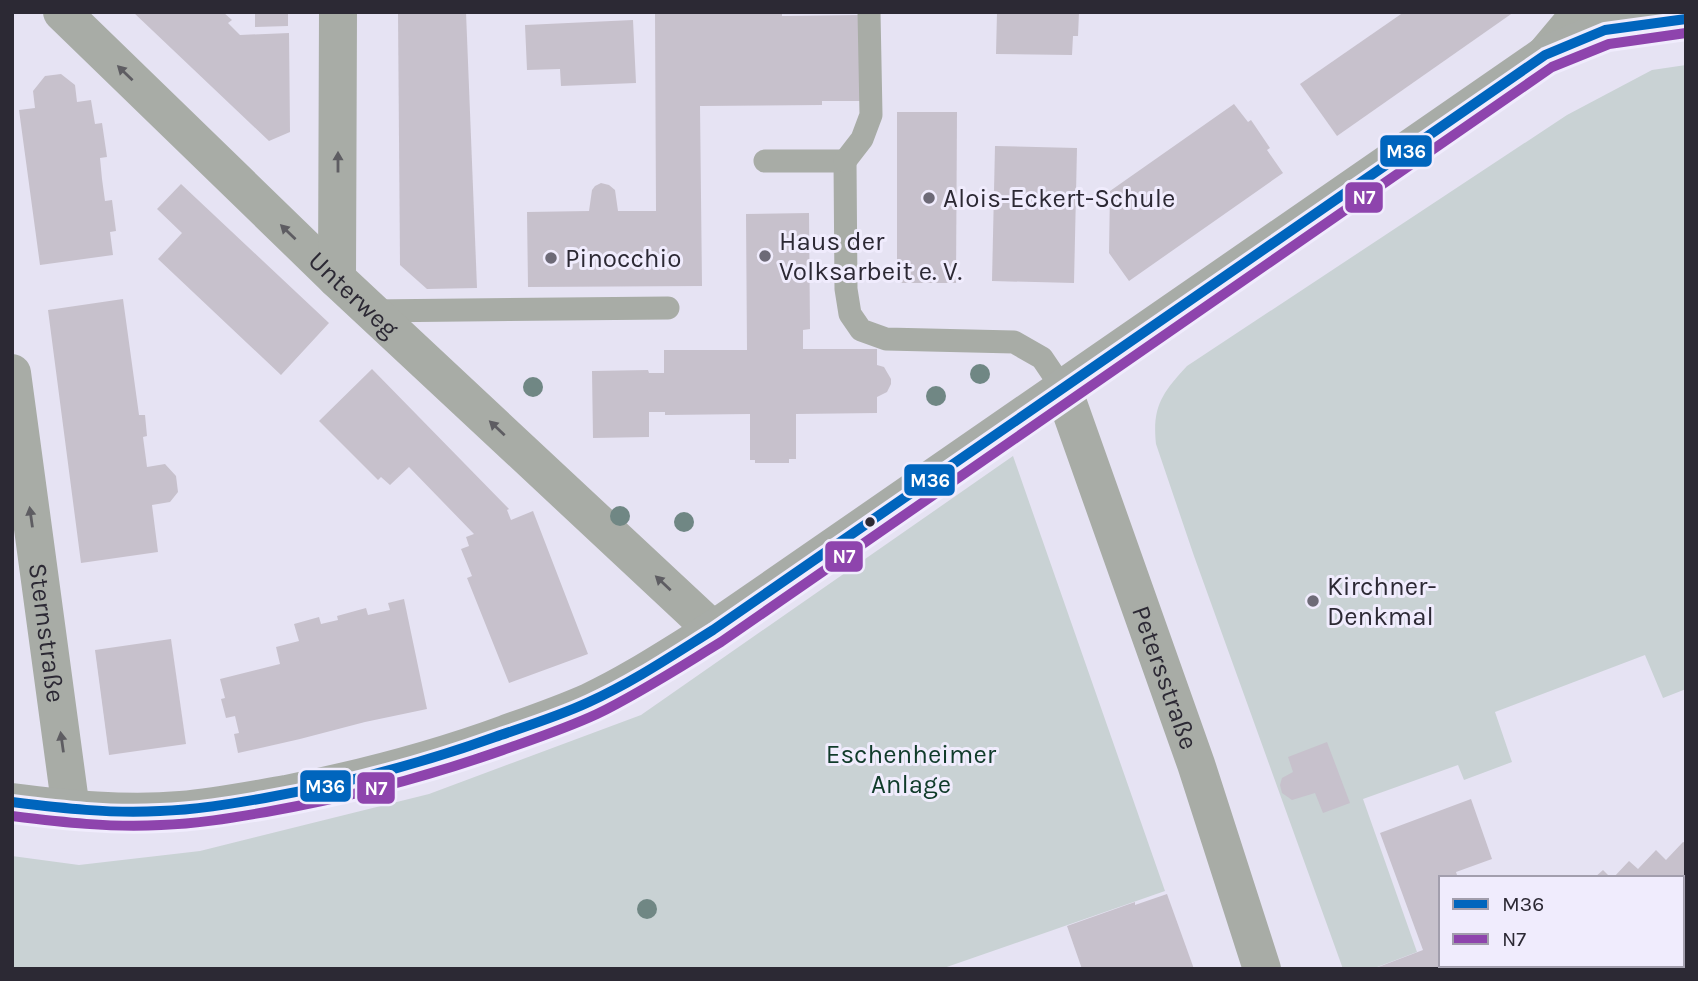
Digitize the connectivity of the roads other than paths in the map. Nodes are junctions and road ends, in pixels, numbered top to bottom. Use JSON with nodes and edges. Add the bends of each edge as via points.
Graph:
{"nodes":[{"id":1,"x":62,"y":12,"type":"edge"},
{"id":2,"x":338,"y":12,"type":"edge"},
{"id":3,"x":869,"y":12,"type":"edge"},
{"id":4,"x":1581,"y":12,"type":"edge"},
{"id":5,"x":1686,"y":19,"type":"edge"},
{"id":6,"x":1545,"y":55,"type":"junction"},
{"id":7,"x":765,"y":161,"type":"dead end"},
{"id":8,"x":845,"y":162,"type":"junction"},
{"id":9,"x":337,"y":279,"type":"junction"},
{"id":10,"x":668,"y":308,"type":"dead end"},
{"id":11,"x":371,"y":311,"type":"junction"},
{"id":12,"x":12,"y":373,"type":"edge"},
{"id":13,"x":1063,"y":388,"type":"junction"},
{"id":14,"x":713,"y":630,"type":"junction"},
{"id":15,"x":12,"y":802,"type":"edge"},
{"id":16,"x":71,"y":810,"type":"junction"},
{"id":17,"x":1262,"y":969,"type":"edge"}],
"edges":[{"from":9,"to":1,"type":"street","name":"Unterweg","one_way":true},
{"from":9,"to":2,"type":"street","one_way":true},
{"from":3,"to":8,"type":"lane","via":[[871,115],[862,139]]},
{"from":4,"to":6,"type":"street"},
{"from":5,"to":6,"type":"main road","via":[[1605,30]]},
{"from":6,"to":13,"type":"main road"},
{"from":7,"to":8,"type":"lane"},
{"from":8,"to":13,"type":"lane","via":[[846,289],[850,314],[861,330],[886,338],[1014,342],[1042,358]]},
{"from":9,"to":11,"type":"street","name":"Unterweg"},
{"from":10,"to":11,"type":"lane"},
{"from":14,"to":11,"type":"street","name":"Unterweg","one_way":true},
{"from":16,"to":12,"type":"street","name":"Sternstraße","one_way":true},
{"from":13,"to":14,"type":"main road"},
{"from":13,"to":17,"type":"street","name":"Petersstraße","via":[[1196,764]]},
{"from":14,"to":16,"type":"main road","via":[[589,702],[398,769],[180,810]]},
{"from":15,"to":16,"type":"main road"}]}
